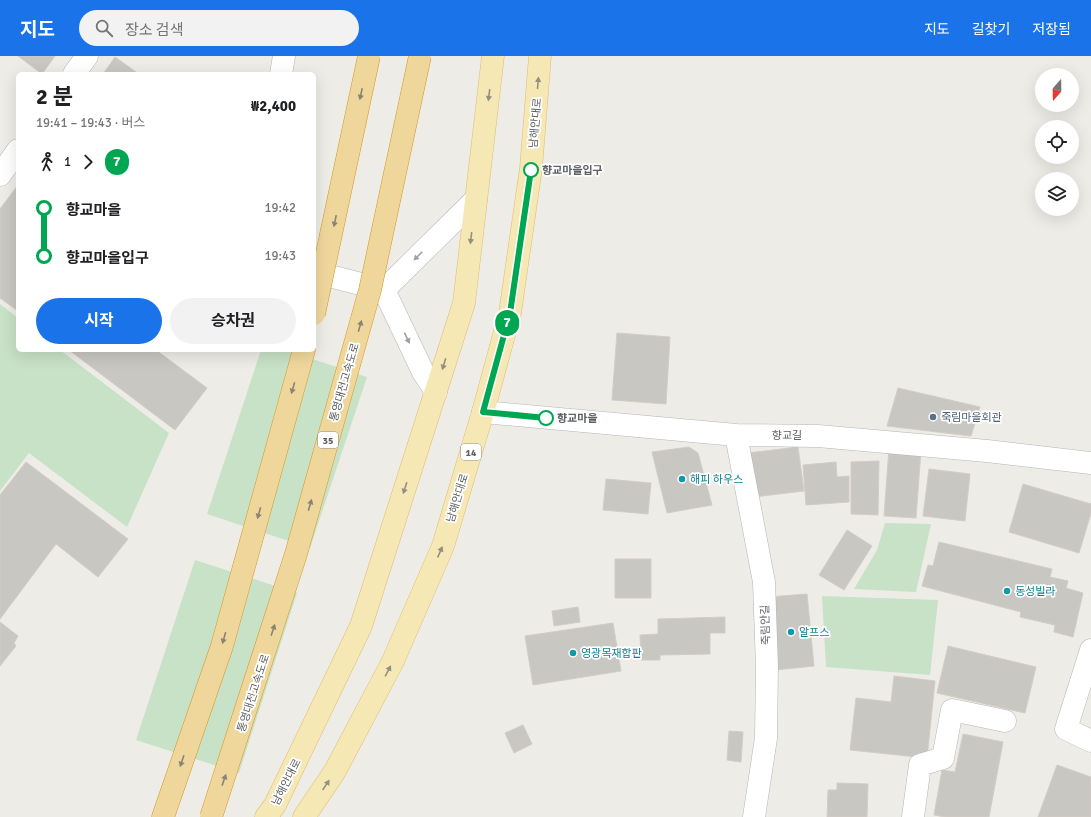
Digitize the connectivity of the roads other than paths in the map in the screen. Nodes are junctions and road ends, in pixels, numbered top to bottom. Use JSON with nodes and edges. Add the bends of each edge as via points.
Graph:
{"nodes":[{"id":1,"x":87,"y":56,"type":"edge"},
{"id":2,"x":284,"y":56,"type":"edge"},
{"id":3,"x":370,"y":56,"type":"edge"},
{"id":4,"x":420,"y":56,"type":"edge"},
{"id":5,"x":493,"y":56,"type":"edge"},
{"id":6,"x":540,"y":56,"type":"edge"},
{"id":7,"x":75,"y":72,"type":"edge"},
{"id":8,"x":281,"y":72,"type":"edge"},
{"id":9,"x":16,"y":153,"type":"edge"},
{"id":10,"x":0,"y":174,"type":"edge"},
{"id":11,"x":476,"y":200,"type":"junction"},
{"id":12,"x":316,"y":273,"type":"edge"},
{"id":13,"x":384,"y":290,"type":"junction"},
{"id":14,"x":316,"y":305,"type":"edge"},
{"id":15,"x":303,"y":352,"type":"edge"},
{"id":16,"x":436,"y":392,"type":"junction"},
{"id":17,"x":483,"y":412,"type":"junction"},
{"id":18,"x":736,"y":435,"type":"junction"},
{"id":19,"x":1091,"y":463,"type":"edge"},
{"id":20,"x":1091,"y":650,"type":"edge"},
{"id":21,"x":1005,"y":721,"type":"dead end"},
{"id":22,"x":1091,"y":741,"type":"edge"},
{"id":23,"x":163,"y":817,"type":"edge"},
{"id":24,"x":211,"y":817,"type":"edge"},
{"id":25,"x":266,"y":817,"type":"edge"},
{"id":26,"x":304,"y":817,"type":"edge"},
{"id":27,"x":754,"y":817,"type":"edge"},
{"id":28,"x":912,"y":817,"type":"edge"}],
"edges":[{"from":1,"to":7,"type":"street"},
{"from":2,"to":8,"type":"street"},
{"from":3,"to":14,"type":"highway","one_way":true,"bridge":true},
{"from":24,"to":4,"type":"highway","name":"통영대전고속도로","number":"35","one_way":true,"bridge":true,"via":[[296,554],[370,290]]},
{"from":5,"to":11,"type":"main road","name":"남해안대로","one_way":true},
{"from":17,"to":6,"type":"main road","name":"남해안대로","number":"14","one_way":true,"via":[[510,313],[531,168]]},
{"from":9,"to":10,"type":"street"},
{"from":11,"to":13,"type":"street","one_way":true},
{"from":11,"to":16,"type":"main road","name":"남해안대로","one_way":true,"via":[[464,303]]},
{"from":12,"to":13,"type":"street"},
{"from":13,"to":16,"type":"street","one_way":true,"via":[[423,372]]},
{"from":15,"to":23,"type":"highway","one_way":true,"via":[[222,646]]},
{"from":16,"to":25,"type":"main road","name":"남해안대로","one_way":true,"via":[[361,626],[275,805]]},
{"from":17,"to":18,"type":"street","name":"향교길"},
{"from":26,"to":17,"type":"main road","name":"남해안대로","number":"14","one_way":true,"via":[[335,771],[394,661],[443,546]]},
{"from":18,"to":19,"type":"street","name":"향교길","via":[[818,436]]},
{"from":18,"to":27,"type":"street","name":"죽림안길","via":[[764,582],[766,738]]},
{"from":20,"to":22,"type":"street","via":[[1066,729]]},
{"from":21,"to":28,"type":"street","via":[[952,710],[943,758],[920,765]]}]}
